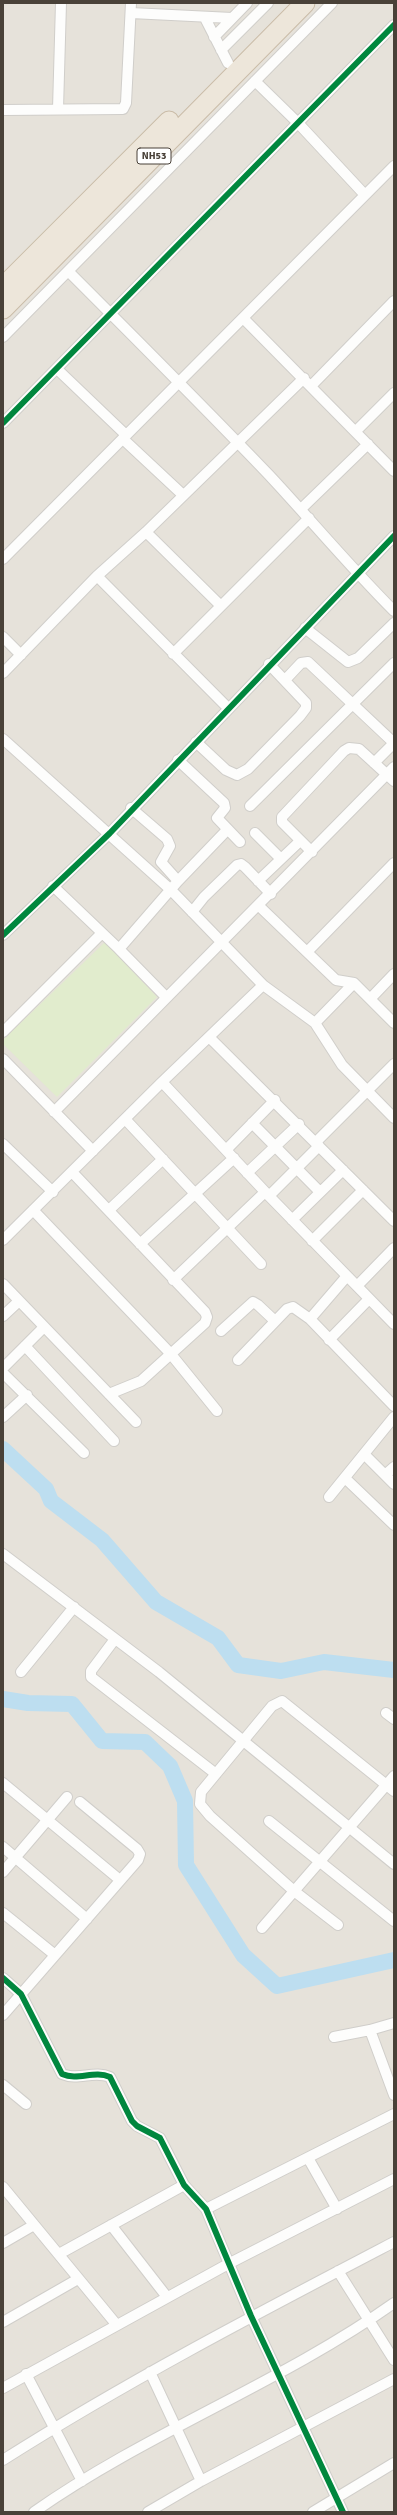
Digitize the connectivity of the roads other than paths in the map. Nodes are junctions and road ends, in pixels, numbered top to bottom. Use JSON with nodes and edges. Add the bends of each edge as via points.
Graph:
{"nodes":[{"id":1,"x":61,"y":3,"type":"edge"},
{"id":2,"x":247,"y":3,"type":"edge"},
{"id":3,"x":268,"y":3,"type":"edge"},
{"id":4,"x":286,"y":3,"type":"edge"},
{"id":5,"x":305,"y":3,"type":"edge"},
{"id":6,"x":332,"y":3,"type":"edge"},
{"id":7,"x":131,"y":8,"type":"edge"},
{"id":8,"x":205,"y":18,"type":"junction"},
{"id":9,"x":232,"y":18,"type":"junction"},
{"id":10,"x":394,"y":25,"type":"edge"},
{"id":11,"x":214,"y":37,"type":"junction"},
{"id":12,"x":224,"y":57,"type":"junction"},
{"id":13,"x":255,"y":81,"type":"junction"},
{"id":14,"x":58,"y":109,"type":"junction"},
{"id":15,"x":3,"y":110,"type":"edge"},
{"id":16,"x":298,"y":123,"type":"junction"},
{"id":17,"x":394,"y":166,"type":"edge"},
{"id":18,"x":365,"y":195,"type":"junction"},
{"id":19,"x":68,"y":272,"type":"junction"},
{"id":20,"x":4,"y":284,"type":"edge"},
{"id":21,"x":394,"y":301,"type":"edge"},
{"id":22,"x":3,"y":309,"type":"edge"},
{"id":23,"x":111,"y":314,"type":"junction"},
{"id":24,"x":243,"y":318,"type":"junction"},
{"id":25,"x":3,"y":337,"type":"edge"},
{"id":26,"x":57,"y":369,"type":"junction"},
{"id":27,"x":304,"y":378,"type":"junction"},
{"id":28,"x":179,"y":382,"type":"junction"},
{"id":29,"x":311,"y":386,"type":"junction"},
{"id":30,"x":394,"y":393,"type":"edge"},
{"id":31,"x":3,"y":423,"type":"edge"},
{"id":32,"x":356,"y":431,"type":"junction"},
{"id":33,"x":125,"y":437,"type":"junction"},
{"id":34,"x":237,"y":442,"type":"junction"},
{"id":35,"x":368,"y":444,"type":"junction"},
{"id":36,"x":394,"y":471,"type":"edge"},
{"id":37,"x":183,"y":495,"type":"junction"},
{"id":38,"x":301,"y":509,"type":"junction"},
{"id":39,"x":309,"y":518,"type":"junction"},
{"id":40,"x":146,"y":532,"type":"junction"},
{"id":41,"x":394,"y":536,"type":"edge"},
{"id":42,"x":3,"y":559,"type":"edge"},
{"id":43,"x":357,"y":574,"type":"junction"},
{"id":44,"x":96,"y":576,"type":"junction"},
{"id":45,"x":221,"y":606,"type":"junction"},
{"id":46,"x":394,"y":611,"type":"edge"},
{"id":47,"x":394,"y":623,"type":"edge"},
{"id":48,"x":305,"y":628,"type":"junction"},
{"id":49,"x":3,"y":637,"type":"edge"},
{"id":50,"x":173,"y":654,"type":"junction"},
{"id":51,"x":21,"y":655,"type":"junction"},
{"id":52,"x":394,"y":663,"type":"edge"},
{"id":53,"x":269,"y":664,"type":"junction"},
{"id":54,"x":3,"y":673,"type":"edge"},
{"id":55,"x":285,"y":680,"type":"junction"},
{"id":56,"x":353,"y":704,"type":"junction"},
{"id":57,"x":228,"y":708,"type":"junction"},
{"id":58,"x":3,"y":739,"type":"edge"},
{"id":59,"x":196,"y":742,"type":"junction"},
{"id":60,"x":394,"y":743,"type":"edge"},
{"id":61,"x":178,"y":760,"type":"junction"},
{"id":62,"x":374,"y":763,"type":"junction"},
{"id":63,"x":392,"y":774,"type":"edge"},
{"id":64,"x":250,"y":806,"type":"dead end"},
{"id":65,"x":131,"y":808,"type":"junction"},
{"id":66,"x":228,"y":830,"type":"junction"},
{"id":67,"x":110,"y":833,"type":"junction"},
{"id":68,"x":255,"y":833,"type":"dead end"},
{"id":69,"x":300,"y":841,"type":"junction"},
{"id":70,"x":240,"y":842,"type":"dead end"},
{"id":71,"x":312,"y":852,"type":"junction"},
{"id":72,"x":281,"y":859,"type":"junction"},
{"id":73,"x":394,"y":863,"type":"edge"},
{"id":74,"x":178,"y":881,"type":"junction"},
{"id":75,"x":258,"y":881,"type":"junction"},
{"id":76,"x":53,"y":886,"type":"junction"},
{"id":77,"x":171,"y":890,"type":"junction"},
{"id":78,"x":271,"y":894,"type":"junction"},
{"id":79,"x":259,"y":906,"type":"junction"},
{"id":80,"x":192,"y":912,"type":"junction"},
{"id":81,"x":102,"y":933,"type":"junction"},
{"id":82,"x":3,"y":935,"type":"edge"},
{"id":83,"x":222,"y":943,"type":"junction"},
{"id":84,"x":119,"y":949,"type":"junction"},
{"id":85,"x":307,"y":952,"type":"junction"},
{"id":86,"x":394,"y":974,"type":"edge"},
{"id":87,"x":354,"y":983,"type":"junction"},
{"id":88,"x":263,"y":985,"type":"junction"},
{"id":89,"x":166,"y":997,"type":"junction"},
{"id":90,"x":370,"y":999,"type":"junction"},
{"id":91,"x":315,"y":1023,"type":"junction"},
{"id":92,"x":394,"y":1023,"type":"edge"},
{"id":93,"x":3,"y":1032,"type":"edge"},
{"id":94,"x":209,"y":1037,"type":"junction"},
{"id":95,"x":3,"y":1059,"type":"edge"},
{"id":96,"x":394,"y":1064,"type":"edge"},
{"id":97,"x":162,"y":1082,"type":"junction"},
{"id":98,"x":367,"y":1091,"type":"junction"},
{"id":99,"x":275,"y":1100,"type":"junction"},
{"id":100,"x":54,"y":1112,"type":"junction"},
{"id":101,"x":394,"y":1118,"type":"edge"},
{"id":102,"x":125,"y":1120,"type":"junction"},
{"id":103,"x":252,"y":1122,"type":"junction"},
{"id":104,"x":298,"y":1124,"type":"junction"},
{"id":105,"x":318,"y":1144,"type":"junction"},
{"id":106,"x":275,"y":1146,"type":"junction"},
{"id":107,"x":5,"y":1150,"type":"edge"},
{"id":108,"x":226,"y":1150,"type":"junction"},
{"id":109,"x":93,"y":1151,"type":"junction"},
{"id":110,"x":234,"y":1158,"type":"junction"},
{"id":111,"x":163,"y":1159,"type":"junction"},
{"id":112,"x":296,"y":1168,"type":"junction"},
{"id":113,"x":343,"y":1170,"type":"junction"},
{"id":114,"x":72,"y":1172,"type":"junction"},
{"id":115,"x":247,"y":1173,"type":"junction"},
{"id":116,"x":363,"y":1190,"type":"junction"},
{"id":117,"x":53,"y":1192,"type":"junction"},
{"id":118,"x":320,"y":1192,"type":"junction"},
{"id":119,"x":197,"y":1194,"type":"junction"},
{"id":120,"x":267,"y":1194,"type":"junction"},
{"id":121,"x":33,"y":1210,"type":"junction"},
{"id":122,"x":109,"y":1210,"type":"junction"},
{"id":123,"x":292,"y":1220,"type":"junction"},
{"id":124,"x":394,"y":1221,"type":"edge"},
{"id":125,"x":228,"y":1228,"type":"junction"},
{"id":126,"x":3,"y":1240,"type":"edge"},
{"id":127,"x":312,"y":1241,"type":"junction"},
{"id":128,"x":140,"y":1244,"type":"junction"},
{"id":129,"x":394,"y":1248,"type":"edge"},
{"id":130,"x":261,"y":1264,"type":"dead end"},
{"id":131,"x":347,"y":1276,"type":"junction"},
{"id":132,"x":173,"y":1280,"type":"junction"},
{"id":133,"x":3,"y":1284,"type":"edge"},
{"id":134,"x":357,"y":1286,"type":"junction"},
{"id":135,"x":369,"y":1299,"type":"junction"},
{"id":136,"x":18,"y":1301,"type":"junction"},
{"id":137,"x":3,"y":1316,"type":"edge"},
{"id":138,"x":310,"y":1319,"type":"junction"},
{"id":139,"x":275,"y":1321,"type":"junction"},
{"id":140,"x":394,"y":1324,"type":"edge"},
{"id":141,"x":44,"y":1327,"type":"junction"},
{"id":142,"x":221,"y":1330,"type":"dead end"},
{"id":143,"x":329,"y":1340,"type":"junction"},
{"id":144,"x":24,"y":1346,"type":"junction"},
{"id":145,"x":170,"y":1353,"type":"junction"},
{"id":146,"x":238,"y":1360,"type":"dead end"},
{"id":147,"x":3,"y":1368,"type":"edge"},
{"id":148,"x":3,"y":1373,"type":"edge"},
{"id":149,"x":109,"y":1394,"type":"junction"},
{"id":150,"x":27,"y":1395,"type":"junction"},
{"id":151,"x":394,"y":1406,"type":"edge"},
{"id":152,"x":217,"y":1411,"type":"dead end"},
{"id":153,"x":3,"y":1417,"type":"edge"},
{"id":154,"x":394,"y":1417,"type":"edge"},
{"id":155,"x":136,"y":1422,"type":"dead end"},
{"id":156,"x":114,"y":1440,"type":"dead end"},
{"id":157,"x":84,"y":1453,"type":"dead end"},
{"id":158,"x":364,"y":1454,"type":"junction"},
{"id":159,"x":394,"y":1467,"type":"edge"},
{"id":160,"x":385,"y":1475,"type":"junction"},
{"id":161,"x":346,"y":1478,"type":"junction"},
{"id":162,"x":394,"y":1484,"type":"edge"},
{"id":163,"x":330,"y":1497,"type":"dead end"},
{"id":164,"x":394,"y":1525,"type":"edge"},
{"id":165,"x":3,"y":1554,"type":"edge"},
{"id":166,"x":74,"y":1607,"type":"junction"},
{"id":167,"x":116,"y":1639,"type":"junction"},
{"id":168,"x":21,"y":1672,"type":"dead end"},
{"id":169,"x":386,"y":1713,"type":"dead end"},
{"id":170,"x":394,"y":1719,"type":"edge"},
{"id":171,"x":244,"y":1741,"type":"junction"},
{"id":172,"x":216,"y":1774,"type":"junction"},
{"id":173,"x":394,"y":1776,"type":"edge"},
{"id":174,"x":3,"y":1783,"type":"edge"},
{"id":175,"x":390,"y":1788,"type":"edge"},
{"id":176,"x":66,"y":1797,"type":"dead end"},
{"id":177,"x":80,"y":1802,"type":"dead end"},
{"id":178,"x":48,"y":1819,"type":"junction"},
{"id":179,"x":270,"y":1821,"type":"dead end"},
{"id":180,"x":350,"y":1828,"type":"junction"},
{"id":181,"x":3,"y":1847,"type":"edge"},
{"id":182,"x":16,"y":1857,"type":"junction"},
{"id":183,"x":321,"y":1862,"type":"junction"},
{"id":184,"x":394,"y":1864,"type":"edge"},
{"id":185,"x":3,"y":1872,"type":"edge"},
{"id":186,"x":120,"y":1880,"type":"junction"},
{"id":187,"x":294,"y":1891,"type":"junction"},
{"id":188,"x":3,"y":1913,"type":"edge"},
{"id":189,"x":87,"y":1919,"type":"junction"},
{"id":190,"x":394,"y":1921,"type":"edge"},
{"id":191,"x":338,"y":1925,"type":"dead end"},
{"id":192,"x":262,"y":1928,"type":"dead end"},
{"id":193,"x":55,"y":1955,"type":"junction"},
{"id":194,"x":3,"y":1978,"type":"edge"},
{"id":195,"x":22,"y":1994,"type":"junction"},
{"id":196,"x":3,"y":2015,"type":"edge"},
{"id":197,"x":394,"y":2023,"type":"edge"},
{"id":198,"x":370,"y":2030,"type":"junction"},
{"id":199,"x":334,"y":2036,"type":"dead end"},
{"id":200,"x":3,"y":2085,"type":"edge"},
{"id":201,"x":394,"y":2095,"type":"edge"},
{"id":202,"x":26,"y":2104,"type":"dead end"},
{"id":203,"x":394,"y":2114,"type":"edge"},
{"id":204,"x":308,"y":2158,"type":"junction"},
{"id":205,"x":394,"y":2179,"type":"edge"},
{"id":206,"x":184,"y":2185,"type":"junction"},
{"id":207,"x":3,"y":2187,"type":"edge"},
{"id":208,"x":337,"y":2208,"type":"junction"},
{"id":209,"x":206,"y":2209,"type":"junction"},
{"id":210,"x":34,"y":2225,"type":"junction"},
{"id":211,"x":111,"y":2225,"type":"junction"},
{"id":212,"x":394,"y":2242,"type":"edge"},
{"id":213,"x":3,"y":2243,"type":"edge"},
{"id":214,"x":59,"y":2254,"type":"junction"},
{"id":215,"x":230,"y":2263,"type":"junction"},
{"id":216,"x":338,"y":2272,"type":"junction"},
{"id":217,"x":78,"y":2279,"type":"junction"},
{"id":218,"x":167,"y":2297,"type":"junction"},
{"id":219,"x":394,"y":2303,"type":"edge"},
{"id":220,"x":251,"y":2316,"type":"junction"},
{"id":221,"x":369,"y":2321,"type":"junction"},
{"id":222,"x":3,"y":2322,"type":"edge"},
{"id":223,"x":116,"y":2324,"type":"junction"},
{"id":224,"x":394,"y":2360,"type":"edge"},
{"id":225,"x":150,"y":2372,"type":"junction"},
{"id":226,"x":279,"y":2372,"type":"junction"},
{"id":227,"x":26,"y":2374,"type":"junction"},
{"id":228,"x":394,"y":2380,"type":"edge"},
{"id":229,"x":3,"y":2388,"type":"edge"},
{"id":230,"x":304,"y":2426,"type":"junction"},
{"id":231,"x":176,"y":2427,"type":"junction"},
{"id":232,"x":54,"y":2428,"type":"junction"},
{"id":233,"x":3,"y":2460,"type":"edge"},
{"id":234,"x":394,"y":2463,"type":"edge"},
{"id":235,"x":82,"y":2481,"type":"junction"},
{"id":236,"x":201,"y":2481,"type":"junction"},
{"id":237,"x":336,"y":2498,"type":"junction"},
{"id":238,"x":34,"y":2512,"type":"edge"},
{"id":239,"x":148,"y":2512,"type":"edge"},
{"id":240,"x":313,"y":2512,"type":"edge"},
{"id":241,"x":343,"y":2512,"type":"edge"}],
"edges":[{"from":1,"to":14,"type":"street"},
{"from":2,"to":9,"type":"street"},
{"from":3,"to":12,"type":"street"},
{"from":4,"to":12,"type":"highway","number":"NH53"},
{"from":5,"to":22,"type":"highway","number":"NH53"},
{"from":6,"to":13,"type":"street"},
{"from":7,"to":8,"type":"street"},
{"from":7,"to":14,"type":"street","via":[[125,107],[120,110]]},
{"from":8,"to":9,"type":"street"},
{"from":8,"to":11,"type":"street"},
{"from":9,"to":11,"type":"street"},
{"from":10,"to":16,"type":"street"},
{"from":11,"to":12,"type":"street"},
{"from":12,"to":20,"type":"highway","number":"NH53"},
{"from":13,"to":16,"type":"street"},
{"from":13,"to":19,"type":"street"},
{"from":14,"to":15,"type":"street"},
{"from":16,"to":18,"type":"street"},
{"from":16,"to":23,"type":"street"},
{"from":17,"to":18,"type":"street"},
{"from":18,"to":24,"type":"street"},
{"from":19,"to":23,"type":"street"},
{"from":19,"to":25,"type":"street"},
{"from":21,"to":29,"type":"street"},
{"from":23,"to":26,"type":"street"},
{"from":23,"to":28,"type":"street"},
{"from":24,"to":27,"type":"street"},
{"from":24,"to":28,"type":"street"},
{"from":26,"to":31,"type":"street"},
{"from":26,"to":33,"type":"street"},
{"from":27,"to":29,"type":"street"},
{"from":27,"to":34,"type":"street"},
{"from":28,"to":33,"type":"street"},
{"from":28,"to":34,"type":"street"},
{"from":29,"to":32,"type":"street"},
{"from":30,"to":32,"type":"street"},
{"from":32,"to":35,"type":"street"},
{"from":33,"to":37,"type":"street"},
{"from":33,"to":42,"type":"street"},
{"from":34,"to":37,"type":"street"},
{"from":34,"to":38,"type":"street"},
{"from":35,"to":36,"type":"street"},
{"from":35,"to":38,"type":"street"},
{"from":37,"to":40,"type":"street"},
{"from":38,"to":39,"type":"street"},
{"from":39,"to":43,"type":"street"},
{"from":39,"to":45,"type":"street"},
{"from":40,"to":44,"type":"street"},
{"from":40,"to":45,"type":"street"},
{"from":41,"to":43,"type":"street"},
{"from":43,"to":46,"type":"street"},
{"from":43,"to":48,"type":"street"},
{"from":44,"to":50,"type":"street"},
{"from":44,"to":51,"type":"street"},
{"from":45,"to":50,"type":"street"},
{"from":47,"to":48,"type":"street","via":[[358,658],[348,662]]},
{"from":48,"to":53,"type":"street"},
{"from":49,"to":51,"type":"street"},
{"from":50,"to":57,"type":"street"},
{"from":51,"to":54,"type":"street"},
{"from":52,"to":56,"type":"street"},
{"from":53,"to":55,"type":"street"},
{"from":53,"to":57,"type":"street"},
{"from":55,"to":56,"type":"street","via":[[301,662],[308,662]]},
{"from":55,"to":59,"type":"street","via":[[303,698],[306,708],[248,769],[232,774]]},
{"from":56,"to":60,"type":"street"},
{"from":56,"to":64,"type":"street"},
{"from":57,"to":59,"type":"street"},
{"from":58,"to":67,"type":"street"},
{"from":59,"to":61,"type":"street"},
{"from":60,"to":62,"type":"street"},
{"from":61,"to":65,"type":"street"},
{"from":61,"to":66,"type":"street","via":[[224,803],[225,808],[217,818]]},
{"from":62,"to":63,"type":"street"},
{"from":62,"to":69,"type":"street","via":[[359,749],[348,748],[284,813],[282,822]]},
{"from":63,"to":71,"type":"street"},
{"from":65,"to":67,"type":"street"},
{"from":65,"to":74,"type":"street","via":[[169,843],[170,846],[161,862]]},
{"from":66,"to":70,"type":"street"},
{"from":66,"to":74,"type":"street"},
{"from":67,"to":76,"type":"street"},
{"from":67,"to":77,"type":"street"},
{"from":68,"to":72,"type":"street"},
{"from":69,"to":71,"type":"street"},
{"from":69,"to":72,"type":"street"},
{"from":71,"to":78,"type":"street"},
{"from":72,"to":75,"type":"street"},
{"from":73,"to":85,"type":"street"},
{"from":74,"to":77,"type":"street"},
{"from":75,"to":78,"type":"street"},
{"from":75,"to":80,"type":"street","via":[[241,864],[237,865]]},
{"from":76,"to":81,"type":"street"},
{"from":76,"to":82,"type":"street"},
{"from":77,"to":80,"type":"street"},
{"from":77,"to":84,"type":"street"},
{"from":78,"to":79,"type":"street"},
{"from":79,"to":83,"type":"street"},
{"from":79,"to":85,"type":"street"},
{"from":80,"to":83,"type":"street"},
{"from":81,"to":84,"type":"street"},
{"from":81,"to":93,"type":"street"},
{"from":83,"to":88,"type":"street"},
{"from":83,"to":89,"type":"street"},
{"from":84,"to":89,"type":"street"},
{"from":85,"to":87,"type":"street","via":[[336,980]]},
{"from":86,"to":90,"type":"street"},
{"from":87,"to":90,"type":"street"},
{"from":87,"to":91,"type":"street"},
{"from":88,"to":91,"type":"street"},
{"from":88,"to":94,"type":"street"},
{"from":89,"to":100,"type":"street"},
{"from":90,"to":92,"type":"street"},
{"from":91,"to":98,"type":"street","via":[[342,1065]]},
{"from":94,"to":97,"type":"street"},
{"from":94,"to":99,"type":"street"},
{"from":95,"to":100,"type":"street"},
{"from":96,"to":98,"type":"street"},
{"from":97,"to":102,"type":"street"},
{"from":97,"to":108,"type":"street"},
{"from":98,"to":101,"type":"street"},
{"from":98,"to":105,"type":"street"},
{"from":99,"to":103,"type":"street"},
{"from":99,"to":104,"type":"street"},
{"from":100,"to":109,"type":"street"},
{"from":102,"to":109,"type":"street"},
{"from":102,"to":111,"type":"street"},
{"from":103,"to":106,"type":"street"},
{"from":103,"to":108,"type":"street"},
{"from":104,"to":105,"type":"street"},
{"from":104,"to":106,"type":"street"},
{"from":105,"to":112,"type":"street"},
{"from":105,"to":113,"type":"street"},
{"from":106,"to":112,"type":"street"},
{"from":106,"to":115,"type":"street"},
{"from":107,"to":117,"type":"street"},
{"from":108,"to":110,"type":"street"},
{"from":109,"to":114,"type":"street"},
{"from":110,"to":115,"type":"street"},
{"from":110,"to":119,"type":"street"},
{"from":111,"to":119,"type":"street"},
{"from":111,"to":122,"type":"street"},
{"from":112,"to":118,"type":"street"},
{"from":112,"to":120,"type":"street"},
{"from":113,"to":116,"type":"street"},
{"from":113,"to":118,"type":"street"},
{"from":114,"to":117,"type":"street"},
{"from":114,"to":122,"type":"street"},
{"from":115,"to":120,"type":"street"},
{"from":116,"to":124,"type":"street"},
{"from":116,"to":127,"type":"street"},
{"from":117,"to":121,"type":"street"},
{"from":118,"to":123,"type":"street"},
{"from":119,"to":125,"type":"street"},
{"from":119,"to":128,"type":"street"},
{"from":120,"to":123,"type":"street"},
{"from":120,"to":125,"type":"street"},
{"from":121,"to":126,"type":"street"},
{"from":121,"to":145,"type":"street"},
{"from":122,"to":128,"type":"street"},
{"from":123,"to":127,"type":"street"},
{"from":125,"to":130,"type":"street"},
{"from":125,"to":132,"type":"street"},
{"from":127,"to":131,"type":"street"},
{"from":128,"to":132,"type":"street"},
{"from":129,"to":134,"type":"street"},
{"from":131,"to":134,"type":"street"},
{"from":131,"to":138,"type":"street"},
{"from":132,"to":145,"type":"street","via":[[207,1317],[205,1322]]},
{"from":133,"to":136,"type":"street"},
{"from":134,"to":135,"type":"street"},
{"from":135,"to":140,"type":"street"},
{"from":135,"to":143,"type":"street"},
{"from":136,"to":137,"type":"street"},
{"from":136,"to":141,"type":"street"},
{"from":138,"to":139,"type":"street","via":[[293,1307],[287,1309]]},
{"from":138,"to":143,"type":"street"},
{"from":139,"to":142,"type":"street","via":[[253,1302]]},
{"from":139,"to":146,"type":"street"},
{"from":141,"to":144,"type":"street"},
{"from":141,"to":149,"type":"street"},
{"from":143,"to":151,"type":"street"},
{"from":144,"to":147,"type":"street"},
{"from":144,"to":156,"type":"street"},
{"from":145,"to":149,"type":"street","via":[[141,1381]]},
{"from":145,"to":152,"type":"street"},
{"from":148,"to":150,"type":"street"},
{"from":149,"to":155,"type":"street"},
{"from":150,"to":153,"type":"street"},
{"from":150,"to":157,"type":"street"},
{"from":154,"to":158,"type":"street"},
{"from":158,"to":160,"type":"street"},
{"from":158,"to":161,"type":"street"},
{"from":159,"to":160,"type":"street"},
{"from":160,"to":162,"type":"street"},
{"from":161,"to":163,"type":"street"},
{"from":161,"to":164,"type":"street"},
{"from":165,"to":166,"type":"street"},
{"from":166,"to":167,"type":"street"},
{"from":166,"to":168,"type":"street"},
{"from":167,"to":171,"type":"street"},
{"from":167,"to":172,"type":"street","via":[[92,1671],[91,1677]]},
{"from":169,"to":170,"type":"street"},
{"from":171,"to":172,"type":"street"},
{"from":171,"to":175,"type":"street","via":[[272,1706],[282,1701]]},
{"from":171,"to":180,"type":"street"},
{"from":172,"to":187,"type":"street","via":[[202,1792],[200,1804],[210,1816]]},
{"from":173,"to":175,"type":"street"},
{"from":174,"to":178,"type":"street"},
{"from":175,"to":180,"type":"street"},
{"from":176,"to":178,"type":"street"},
{"from":177,"to":186,"type":"street","via":[[140,1854],[138,1860]]},
{"from":178,"to":182,"type":"street"},
{"from":178,"to":186,"type":"street"},
{"from":179,"to":183,"type":"street"},
{"from":180,"to":183,"type":"street"},
{"from":180,"to":184,"type":"street"},
{"from":181,"to":182,"type":"street"},
{"from":182,"to":185,"type":"street"},
{"from":182,"to":189,"type":"street"},
{"from":183,"to":187,"type":"street"},
{"from":183,"to":190,"type":"street"},
{"from":186,"to":189,"type":"street"},
{"from":187,"to":191,"type":"street"},
{"from":187,"to":192,"type":"street"},
{"from":188,"to":193,"type":"street"},
{"from":189,"to":193,"type":"street"},
{"from":193,"to":195,"type":"street"},
{"from":194,"to":195,"type":"street"},
{"from":195,"to":196,"type":"street"},
{"from":195,"to":206,"type":"street","via":[[62,2074],[68,2077],[96,2074],[110,2077],[132,2121],[160,2138]]},
{"from":197,"to":198,"type":"street"},
{"from":198,"to":199,"type":"street"},
{"from":198,"to":201,"type":"street"},
{"from":200,"to":202,"type":"street"},
{"from":203,"to":204,"type":"street"},
{"from":204,"to":208,"type":"street"},
{"from":204,"to":209,"type":"street"},
{"from":205,"to":208,"type":"street"},
{"from":206,"to":209,"type":"street"},
{"from":206,"to":211,"type":"street"},
{"from":207,"to":210,"type":"street"},
{"from":208,"to":215,"type":"street"},
{"from":209,"to":215,"type":"street"},
{"from":210,"to":213,"type":"street"},
{"from":210,"to":214,"type":"street"},
{"from":211,"to":214,"type":"street"},
{"from":211,"to":218,"type":"street"},
{"from":212,"to":216,"type":"street"},
{"from":214,"to":217,"type":"street"},
{"from":215,"to":218,"type":"street"},
{"from":215,"to":220,"type":"street"},
{"from":216,"to":220,"type":"street"},
{"from":216,"to":221,"type":"street"},
{"from":217,"to":222,"type":"street"},
{"from":217,"to":223,"type":"street"},
{"from":218,"to":223,"type":"street"},
{"from":219,"to":221,"type":"street"},
{"from":220,"to":225,"type":"street"},
{"from":220,"to":226,"type":"street"},
{"from":221,"to":224,"type":"street"},
{"from":221,"to":226,"type":"street","via":[[333,2344]]},
{"from":223,"to":227,"type":"street"},
{"from":225,"to":231,"type":"street"},
{"from":225,"to":232,"type":"street"},
{"from":226,"to":230,"type":"street"},
{"from":226,"to":231,"type":"street"},
{"from":227,"to":229,"type":"street"},
{"from":227,"to":232,"type":"street"},
{"from":228,"to":230,"type":"street"},
{"from":230,"to":236,"type":"street"},
{"from":230,"to":237,"type":"street"},
{"from":231,"to":235,"type":"street"},
{"from":231,"to":236,"type":"street"},
{"from":232,"to":233,"type":"street"},
{"from":232,"to":235,"type":"street"},
{"from":234,"to":237,"type":"street"},
{"from":235,"to":238,"type":"street"},
{"from":236,"to":239,"type":"street"},
{"from":237,"to":240,"type":"street"},
{"from":237,"to":241,"type":"street"}]}
